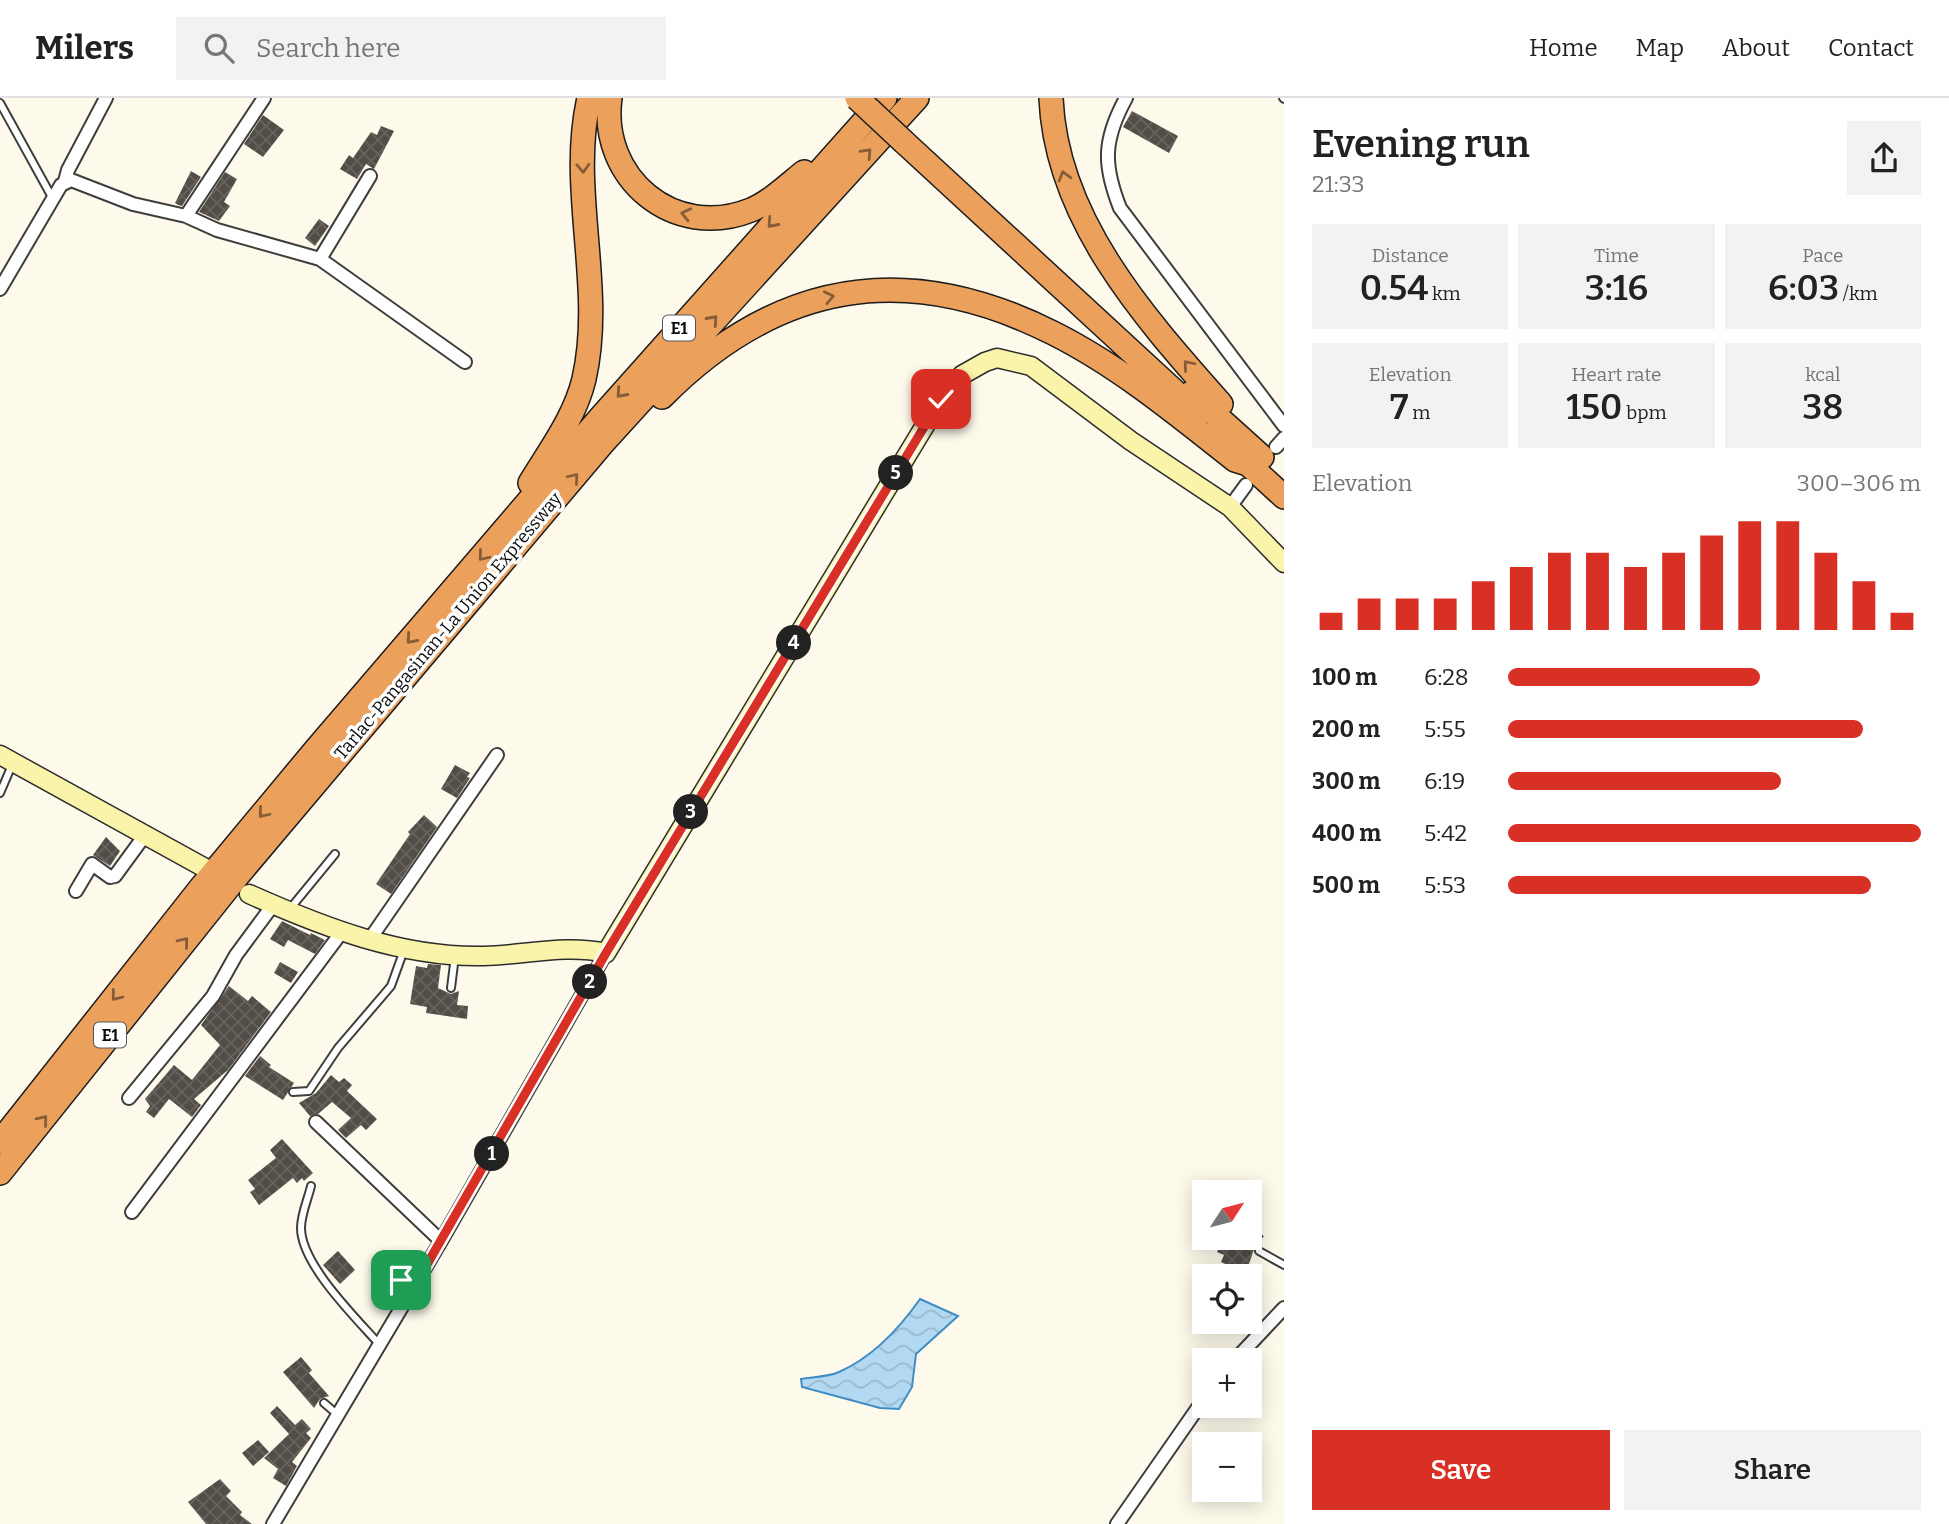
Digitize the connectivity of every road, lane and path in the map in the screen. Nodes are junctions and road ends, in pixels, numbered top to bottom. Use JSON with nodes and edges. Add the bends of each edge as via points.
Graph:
{"nodes":[{"id":1,"x":106,"y":98,"type":"edge"},
{"id":2,"x":264,"y":98,"type":"edge"},
{"id":3,"x":589,"y":98,"type":"edge"},
{"id":4,"x":610,"y":98,"type":"edge"},
{"id":5,"x":857,"y":98,"type":"edge"},
{"id":6,"x":874,"y":98,"type":"edge"},
{"id":7,"x":885,"y":98,"type":"edge"},
{"id":8,"x":917,"y":98,"type":"edge"},
{"id":9,"x":1051,"y":98,"type":"edge"},
{"id":10,"x":1126,"y":98,"type":"edge"},
{"id":11,"x":0,"y":103,"type":"edge"},
{"id":12,"x":850,"y":136,"type":"junction"},
{"id":13,"x":909,"y":138,"type":"junction"},
{"id":14,"x":370,"y":176,"type":"dead end"},
{"id":15,"x":65,"y":181,"type":"junction"},
{"id":16,"x":53,"y":199,"type":"junction"},
{"id":17,"x":186,"y":216,"type":"junction"},
{"id":18,"x":320,"y":259,"type":"junction"},
{"id":19,"x":0,"y":289,"type":"edge"},
{"id":20,"x":465,"y":362,"type":"dead end"},
{"id":21,"x":1284,"y":426,"type":"edge"},
{"id":22,"x":602,"y":444,"type":"junction"},
{"id":23,"x":1263,"y":458,"type":"edge"},
{"id":24,"x":1284,"y":477,"type":"edge"},
{"id":25,"x":1284,"y":497,"type":"edge"},
{"id":26,"x":1230,"y":507,"type":"junction"},
{"id":27,"x":510,"y":523,"type":"junction"},
{"id":28,"x":1284,"y":563,"type":"edge"},
{"id":29,"x":497,"y":755,"type":"dead end"},
{"id":30,"x":7,"y":759,"type":"edge"},
{"id":31,"x":0,"y":793,"type":"edge"},
{"id":32,"x":145,"y":835,"type":"junction"},
{"id":33,"x":335,"y":854,"type":"dead end"},
{"id":34,"x":205,"y":868,"type":"dead end"},
{"id":35,"x":76,"y":891,"type":"dead end"},
{"id":36,"x":249,"y":894,"type":"dead end"},
{"id":37,"x":281,"y":908,"type":"junction"},
{"id":38,"x":341,"y":933,"type":"junction"},
{"id":39,"x":370,"y":939,"type":"junction"},
{"id":40,"x":405,"y":948,"type":"junction"},
{"id":41,"x":606,"y":953,"type":"junction"},
{"id":42,"x":455,"y":954,"type":"junction"},
{"id":43,"x":452,"y":988,"type":"dead end"},
{"id":44,"x":293,"y":1093,"type":"dead end"},
{"id":45,"x":129,"y":1098,"type":"dead end"},
{"id":46,"x":316,"y":1122,"type":"dead end"},
{"id":47,"x":0,"y":1142,"type":"edge"},
{"id":48,"x":0,"y":1173,"type":"edge"},
{"id":49,"x":312,"y":1185,"type":"dead end"},
{"id":50,"x":132,"y":1212,"type":"dead end"},
{"id":51,"x":441,"y":1241,"type":"junction"},
{"id":52,"x":1259,"y":1251,"type":"dead end"},
{"id":53,"x":1284,"y":1265,"type":"edge"},
{"id":54,"x":401,"y":1280,"type":"dead end"},
{"id":55,"x":406,"y":1301,"type":"junction"},
{"id":56,"x":1284,"y":1308,"type":"edge"},
{"id":57,"x":380,"y":1345,"type":"junction"},
{"id":58,"x":1246,"y":1348,"type":"edge"},
{"id":59,"x":324,"y":1403,"type":"dead end"},
{"id":60,"x":338,"y":1415,"type":"junction"},
{"id":61,"x":1192,"y":1416,"type":"edge"},
{"id":62,"x":273,"y":1524,"type":"edge"},
{"id":63,"x":1117,"y":1524,"type":"edge"}],
"edges":[{"from":1,"to":15,"type":"street"},
{"from":2,"to":17,"type":"street"},
{"from":3,"to":27,"type":"highway","one_way":true,"via":[[582,143],[589,288],[584,380],[568,421],[519,500]]},
{"from":12,"to":4,"type":"highway","one_way":true,"via":[[752,209],[703,218],[666,208],[637,189],[609,135]]},
{"from":5,"to":13,"type":"highway","bridge":true},
{"from":6,"to":13,"type":"highway"},
{"from":7,"to":12,"type":"highway","name":"Tarlac-Pangasinan-La Union Expressway","number":"E1"},
{"from":22,"to":8,"type":"highway","name":"Tarlac-Pangasinan-La Union Expressway","number":"E1","one_way":true},
{"from":23,"to":9,"type":"highway","one_way":true,"via":[[1164,335],[1085,225],[1065,181]]},
{"from":10,"to":21,"type":"street","via":[[1111,128],[1108,153],[1110,181],[1120,208]]},
{"from":11,"to":16,"type":"lane"},
{"from":12,"to":27,"type":"highway","name":"Tarlac-Pangasinan-La Union Expressway","number":"E1","one_way":true},
{"from":13,"to":23,"type":"highway"},
{"from":14,"to":18,"type":"street"},
{"from":15,"to":16,"type":"street"},
{"from":15,"to":17,"type":"street"},
{"from":16,"to":19,"type":"street"},
{"from":17,"to":18,"type":"street","via":[[217,230]]},
{"from":18,"to":20,"type":"street"},
{"from":22,"to":23,"type":"highway","one_way":true,"via":[[626,434],[699,363],[765,318],[835,295],[906,291],[958,298],[1053,333],[1166,405],[1235,460]]},
{"from":48,"to":22,"type":"highway","name":"Tarlac-Pangasinan-La Union Expressway","number":"E1","one_way":true,"via":[[239,874]]},
{"from":23,"to":24,"type":"highway"},
{"from":23,"to":25,"type":"highway"},
{"from":23,"to":26,"type":"street"},
{"from":26,"to":28,"type":"street"},
{"from":26,"to":41,"type":"street","via":[[1031,366],[996,358],[975,365],[941,399]]},
{"from":27,"to":47,"type":"highway","name":"Tarlac-Pangasinan-La Union Expressway","number":"E1","one_way":true,"via":[[203,885]]},
{"from":29,"to":39,"type":"street"},
{"from":30,"to":31,"type":"lane"},
{"from":30,"to":32,"type":"street"},
{"from":32,"to":34,"type":"street"},
{"from":32,"to":35,"type":"street","via":[[115,876],[92,864]]},
{"from":33,"to":37,"type":"lane"},
{"from":36,"to":37,"type":"street"},
{"from":37,"to":38,"type":"street"},
{"from":37,"to":45,"type":"street","via":[[236,955],[213,996]]},
{"from":38,"to":39,"type":"street"},
{"from":38,"to":50,"type":"street"},
{"from":39,"to":40,"type":"street"},
{"from":40,"to":42,"type":"street"},
{"from":40,"to":44,"type":"lane","via":[[391,986],[338,1048],[309,1091]]},
{"from":41,"to":42,"type":"street","via":[[573,949]]},
{"from":41,"to":51,"type":"street"},
{"from":42,"to":43,"type":"lane"},
{"from":46,"to":51,"type":"street"},
{"from":49,"to":57,"type":"lane","via":[[301,1227],[303,1245]]},
{"from":51,"to":55,"type":"street"},
{"from":52,"to":53,"type":"lane"},
{"from":54,"to":55,"type":"lane","via":[[395,1288]]},
{"from":55,"to":57,"type":"street"},
{"from":56,"to":58,"type":"street"},
{"from":57,"to":60,"type":"street"},
{"from":59,"to":60,"type":"lane"},
{"from":60,"to":62,"type":"street"},
{"from":61,"to":63,"type":"street"}]}
